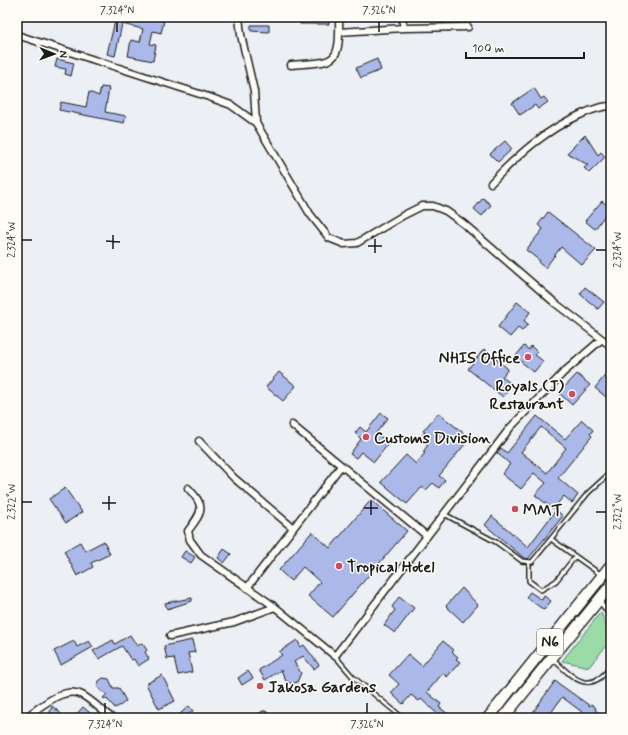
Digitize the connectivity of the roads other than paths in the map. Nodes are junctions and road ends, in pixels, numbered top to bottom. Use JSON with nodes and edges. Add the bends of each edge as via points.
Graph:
{"nodes":[{"id":1,"x":239,"y":17,"type":"edge"},
{"id":2,"x":338,"y":17,"type":"edge"},
{"id":3,"x":402,"y":17,"type":"edge"},
{"id":4,"x":468,"y":27,"type":"dead end"},
{"id":5,"x":404,"y":28,"type":"junction"},
{"id":6,"x":339,"y":32,"type":"junction"},
{"id":7,"x":17,"y":35,"type":"edge"},
{"id":8,"x":291,"y":65,"type":"dead end"},
{"id":9,"x":611,"y":106,"type":"edge"},
{"id":10,"x":256,"y":123,"type":"junction"},
{"id":11,"x":491,"y":183,"type":"dead end"},
{"id":12,"x":602,"y":339,"type":"junction"},
{"id":13,"x":611,"y":346,"type":"edge"},
{"id":14,"x":292,"y":425,"type":"dead end"},
{"id":15,"x":199,"y":442,"type":"dead end"},
{"id":16,"x":341,"y":466,"type":"junction"},
{"id":17,"x":611,"y":472,"type":"edge"},
{"id":18,"x":188,"y":488,"type":"dead end"},
{"id":19,"x":444,"y":514,"type":"junction"},
{"id":20,"x":293,"y":528,"type":"junction"},
{"id":21,"x":427,"y":536,"type":"junction"},
{"id":22,"x":552,"y":539,"type":"junction"},
{"id":23,"x":575,"y":557,"type":"junction"},
{"id":24,"x":529,"y":562,"type":"junction"},
{"id":25,"x":611,"y":565,"type":"edge"},
{"id":26,"x":602,"y":576,"type":"junction"},
{"id":27,"x":611,"y":585,"type":"edge"},
{"id":28,"x":247,"y":588,"type":"junction"},
{"id":29,"x":599,"y":601,"type":"junction"},
{"id":30,"x":275,"y":607,"type":"junction"},
{"id":31,"x":611,"y":617,"type":"edge"},
{"id":32,"x":170,"y":636,"type":"dead end"},
{"id":33,"x":335,"y":656,"type":"junction"},
{"id":34,"x":552,"y":658,"type":"junction"},
{"id":35,"x":611,"y":666,"type":"edge"},
{"id":36,"x":25,"y":718,"type":"edge"},
{"id":37,"x":112,"y":718,"type":"edge"},
{"id":38,"x":403,"y":718,"type":"edge"},
{"id":39,"x":488,"y":718,"type":"edge"},
{"id":40,"x":503,"y":718,"type":"edge"}],
"edges":[{"from":1,"to":10,"type":"street","via":[[242,42],[254,91]]},
{"from":2,"to":6,"type":"street"},
{"from":3,"to":5,"type":"street"},
{"from":4,"to":5,"type":"street"},
{"from":5,"to":6,"type":"street"},
{"from":6,"to":8,"type":"street","via":[[337,51],[333,59],[327,62]]},
{"from":7,"to":10,"type":"street","via":[[209,96],[231,105]]},
{"from":9,"to":11,"type":"street","via":[[586,112],[552,128],[513,160]]},
{"from":10,"to":12,"type":"street","via":[[310,214],[329,238],[344,244],[357,243],[422,206],[433,206],[446,211],[464,224],[555,303]]},
{"from":12,"to":13,"type":"street"},
{"from":12,"to":19,"type":"street","via":[[564,372],[510,428]]},
{"from":14,"to":16,"type":"street"},
{"from":15,"to":20,"type":"street","via":[[234,478]]},
{"from":16,"to":20,"type":"street"},
{"from":16,"to":21,"type":"street"},
{"from":17,"to":22,"type":"lane","via":[[588,493]]},
{"from":18,"to":28,"type":"street","via":[[202,507],[200,516],[188,531],[190,540],[201,555]]},
{"from":19,"to":21,"type":"street"},
{"from":19,"to":24,"type":"lane"},
{"from":20,"to":28,"type":"street"},
{"from":21,"to":33,"type":"street"},
{"from":22,"to":23,"type":"lane"},
{"from":22,"to":24,"type":"lane","via":[[533,561]]},
{"from":23,"to":24,"type":"lane","via":[[556,581],[541,590],[529,581]]},
{"from":23,"to":26,"type":"lane"},
{"from":25,"to":26,"type":"main road","number":"N6"},
{"from":26,"to":39,"type":"main road","number":"N6"},
{"from":27,"to":29,"type":"main road","number":"N6"},
{"from":28,"to":30,"type":"street"},
{"from":29,"to":31,"type":"lane"},
{"from":29,"to":34,"type":"main road","number":"N6"},
{"from":30,"to":32,"type":"street","via":[[234,622]]},
{"from":30,"to":33,"type":"street"},
{"from":33,"to":38,"type":"lane","via":[[353,677]]},
{"from":34,"to":35,"type":"lane","via":[[581,681],[595,682]]},
{"from":34,"to":40,"type":"main road","number":"N6"},
{"from":36,"to":37,"type":"street","via":[[63,694],[73,693],[82,694]]}]}
